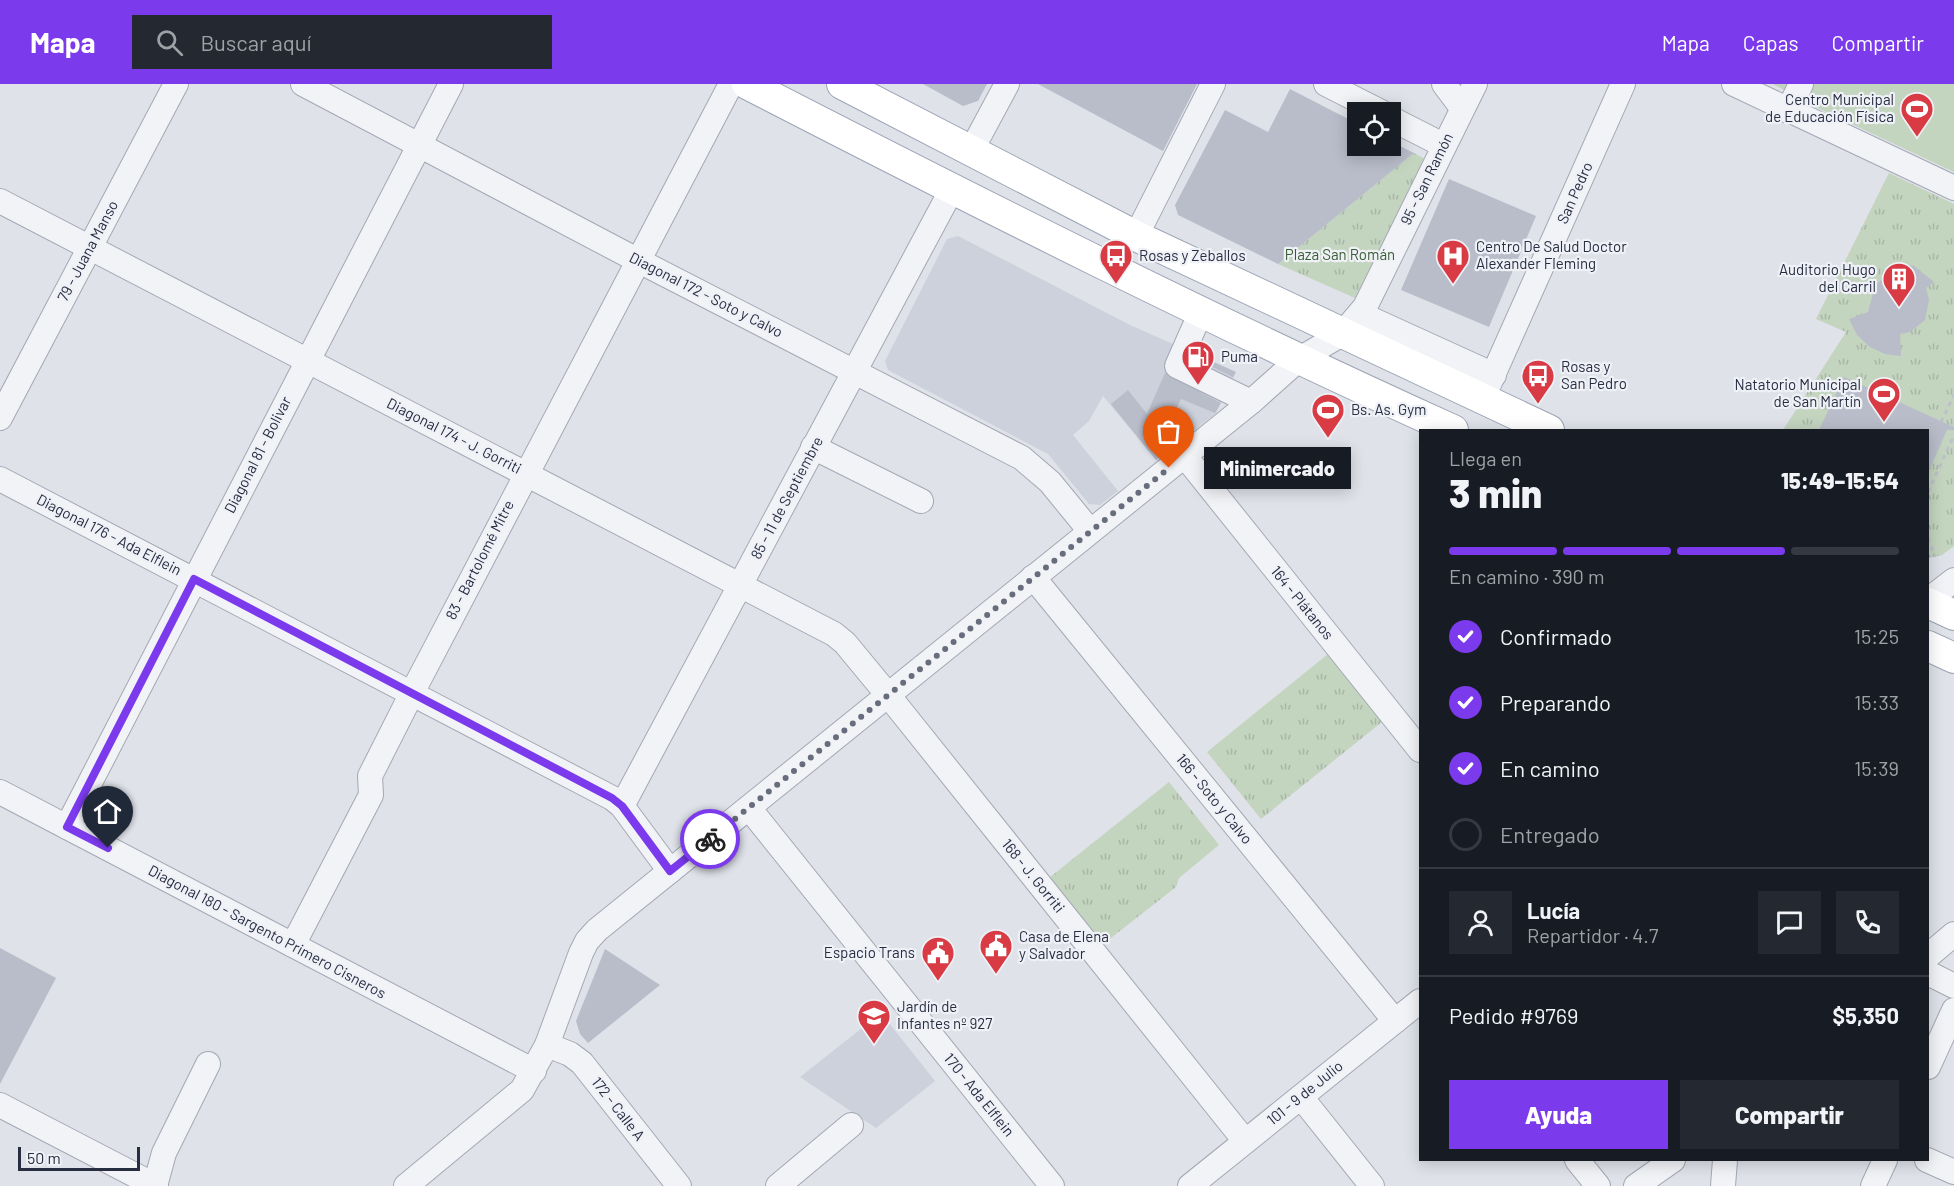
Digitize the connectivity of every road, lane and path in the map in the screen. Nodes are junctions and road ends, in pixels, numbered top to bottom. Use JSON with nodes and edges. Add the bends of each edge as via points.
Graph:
{"nodes":[{"id":1,"x":176,"y":84,"type":"edge"},
{"id":2,"x":303,"y":84,"type":"edge"},
{"id":3,"x":451,"y":84,"type":"edge"},
{"id":4,"x":731,"y":84,"type":"edge"},
{"id":5,"x":747,"y":84,"type":"edge"},
{"id":6,"x":842,"y":84,"type":"edge"},
{"id":7,"x":1007,"y":84,"type":"edge"},
{"id":8,"x":1214,"y":84,"type":"edge"},
{"id":9,"x":1326,"y":84,"type":"edge"},
{"id":10,"x":1444,"y":84,"type":"edge"},
{"id":11,"x":1475,"y":84,"type":"edge"},
{"id":12,"x":1623,"y":84,"type":"edge"},
{"id":13,"x":1734,"y":84,"type":"edge"},
{"id":14,"x":1801,"y":84,"type":"edge"},
{"id":15,"x":1361,"y":102,"type":"edge"},
{"id":16,"x":1462,"y":108,"type":"junction"},
{"id":17,"x":1788,"y":111,"type":"junction"},
{"id":18,"x":1401,"y":124,"type":"edge"},
{"id":19,"x":418,"y":144,"type":"junction"},
{"id":20,"x":1443,"y":145,"type":"junction"},
{"id":21,"x":971,"y":151,"type":"junction"},
{"id":22,"x":1954,"y":188,"type":"edge"},
{"id":23,"x":952,"y":189,"type":"junction"},
{"id":24,"x":0,"y":201,"type":"edge"},
{"id":25,"x":1136,"y":236,"type":"junction"},
{"id":26,"x":91,"y":246,"type":"junction"},
{"id":27,"x":639,"y":261,"type":"junction"},
{"id":28,"x":1201,"y":312,"type":"junction"},
{"id":29,"x":1351,"y":324,"type":"junction"},
{"id":30,"x":306,"y":360,"type":"junction"},
{"id":31,"x":1298,"y":360,"type":"junction"},
{"id":32,"x":854,"y":371,"type":"junction"},
{"id":33,"x":1488,"y":388,"type":"junction"},
{"id":34,"x":1954,"y":395,"type":"edge"},
{"id":35,"x":1251,"y":402,"type":"junction"},
{"id":36,"x":0,"y":418,"type":"edge"},
{"id":37,"x":1941,"y":422,"type":"dead end"},
{"id":38,"x":1451,"y":429,"type":"edge"},
{"id":39,"x":1548,"y":429,"type":"edge"},
{"id":40,"x":1954,"y":435,"type":"edge"},
{"id":41,"x":813,"y":447,"type":"junction"},
{"id":42,"x":1184,"y":455,"type":"junction"},
{"id":43,"x":525,"y":472,"type":"junction"},
{"id":44,"x":0,"y":479,"type":"edge"},
{"id":45,"x":1929,"y":490,"type":"edge"},
{"id":46,"x":921,"y":501,"type":"dead end"},
{"id":47,"x":1090,"y":531,"type":"junction"},
{"id":48,"x":1929,"y":541,"type":"edge"},
{"id":49,"x":1935,"y":557,"type":"dead end"},
{"id":50,"x":1033,"y":577,"type":"junction"},
{"id":51,"x":194,"y":579,"type":"junction"},
{"id":52,"x":1954,"y":580,"type":"edge"},
{"id":53,"x":741,"y":585,"type":"junction"},
{"id":54,"x":1929,"y":600,"type":"edge"},
{"id":55,"x":1929,"y":602,"type":"edge"},
{"id":56,"x":1954,"y":615,"type":"edge"},
{"id":57,"x":1929,"y":646,"type":"edge"},
{"id":58,"x":1954,"y":658,"type":"edge"},
{"id":59,"x":412,"y":693,"type":"junction"},
{"id":60,"x":888,"y":695,"type":"junction"},
{"id":61,"x":1419,"y":749,"type":"edge"},
{"id":62,"x":0,"y":792,"type":"edge"},
{"id":63,"x":622,"y":806,"type":"junction"},
{"id":64,"x":749,"y":808,"type":"junction"},
{"id":65,"x":67,"y":827,"type":"junction"},
{"id":66,"x":670,"y":871,"type":"junction"},
{"id":67,"x":1954,"y":934,"type":"edge"},
{"id":68,"x":293,"y":945,"type":"junction"},
{"id":69,"x":1929,"y":955,"type":"edge"},
{"id":70,"x":1929,"y":974,"type":"edge"},
{"id":71,"x":1954,"y":986,"type":"edge"},
{"id":72,"x":1419,"y":1002,"type":"edge"},
{"id":73,"x":1954,"y":1010,"type":"edge"},
{"id":74,"x":1395,"y":1021,"type":"junction"},
{"id":75,"x":547,"y":1045,"type":"junction"},
{"id":76,"x":208,"y":1064,"type":"dead end"},
{"id":77,"x":1929,"y":1065,"type":"edge"},
{"id":78,"x":534,"y":1071,"type":"junction"},
{"id":79,"x":1301,"y":1097,"type":"junction"},
{"id":80,"x":0,"y":1105,"type":"edge"},
{"id":81,"x":851,"y":1125,"type":"dead end"},
{"id":82,"x":1245,"y":1141,"type":"junction"},
{"id":83,"x":1578,"y":1161,"type":"edge"},
{"id":84,"x":1671,"y":1161,"type":"edge"},
{"id":85,"x":1725,"y":1161,"type":"edge"},
{"id":86,"x":1885,"y":1161,"type":"edge"},
{"id":87,"x":1928,"y":1161,"type":"edge"},
{"id":88,"x":1954,"y":1172,"type":"edge"},
{"id":89,"x":156,"y":1186,"type":"edge"},
{"id":90,"x":408,"y":1186,"type":"edge"},
{"id":91,"x":679,"y":1186,"type":"edge"},
{"id":92,"x":777,"y":1186,"type":"edge"},
{"id":93,"x":1052,"y":1186,"type":"edge"},
{"id":94,"x":1190,"y":1186,"type":"edge"},
{"id":95,"x":1372,"y":1186,"type":"edge"},
{"id":96,"x":1598,"y":1186,"type":"edge"},
{"id":97,"x":1636,"y":1186,"type":"edge"},
{"id":98,"x":1723,"y":1186,"type":"edge"},
{"id":99,"x":1873,"y":1186,"type":"edge"}],
"edges":[{"from":1,"to":26,"type":"street","name":"79 - Juana Manso"},
{"from":2,"to":19,"type":"street","name":"Diagonal 172 - Soto y Calvo"},
{"from":3,"to":19,"type":"street","name":"Diagonal 81 - Bolivar"},
{"from":4,"to":27,"type":"street","name":"83 - Bartolomé Mitre"},
{"from":5,"to":23,"type":"main road"},
{"from":6,"to":21,"type":"main road"},
{"from":7,"to":21,"type":"street"},
{"from":8,"to":25,"type":"street"},
{"from":9,"to":15,"type":"street"},
{"from":10,"to":16,"type":"street"},
{"from":11,"to":16,"type":"street","name":"95 - San Ramón"},
{"from":12,"to":33,"type":"street","name":"San Pedro"},
{"from":13,"to":17,"type":"street"},
{"from":14,"to":17,"type":"street"},
{"from":16,"to":20,"type":"street","name":"95 - San Ramón"},
{"from":17,"to":22,"type":"street"},
{"from":18,"to":20,"type":"street"},
{"from":19,"to":27,"type":"street","name":"Diagonal 172 - Soto y Calvo"},
{"from":19,"to":30,"type":"street","name":"Diagonal 81 - Bolivar"},
{"from":20,"to":29,"type":"street","name":"95 - San Ramón"},
{"from":21,"to":25,"type":"main road"},
{"from":23,"to":28,"type":"main road"},
{"from":23,"to":32,"type":"street","name":"85 - 11 de Septiembre"},
{"from":24,"to":26,"type":"street","name":"Diagonal 174 - J. Gorriti"},
{"from":25,"to":29,"type":"main road"},
{"from":26,"to":30,"type":"street","name":"Diagonal 174 - J. Gorriti"},
{"from":26,"to":36,"type":"street","name":"79 - Juana Manso"},
{"from":27,"to":32,"type":"street","name":"Diagonal 172 - Soto y Calvo"},
{"from":27,"to":43,"type":"street","name":"83 - Bartolomé Mitre"},
{"from":28,"to":31,"type":"main road"},
{"from":28,"to":35,"type":"street","via":[[1177,366]]},
{"from":29,"to":31,"type":"street"},
{"from":29,"to":33,"type":"main road"},
{"from":30,"to":43,"type":"street","name":"Diagonal 174 - J. Gorriti"},
{"from":30,"to":51,"type":"street","name":"Diagonal 81 - Bolivar"},
{"from":31,"to":35,"type":"street"},
{"from":31,"to":38,"type":"main road"},
{"from":32,"to":41,"type":"street","name":"85 - 11 de Septiembre"},
{"from":32,"to":47,"type":"street","name":"Diagonal 172 - Soto y Calvo","via":[[1022,458],[1050,482]]},
{"from":33,"to":39,"type":"main road"},
{"from":34,"to":37,"type":"path"},
{"from":35,"to":42,"type":"street"},
{"from":40,"to":45,"type":"path"},
{"from":41,"to":46,"type":"street"},
{"from":41,"to":53,"type":"street","name":"85 - 11 de Septiembre"},
{"from":42,"to":47,"type":"street"},
{"from":42,"to":61,"type":"street","name":"164 - Plátanos"},
{"from":43,"to":53,"type":"street","name":"Diagonal 174 - J. Gorriti"},
{"from":43,"to":59,"type":"street","name":"83 - Bartolomé Mitre"},
{"from":44,"to":51,"type":"street","name":"Diagonal 176 - Ada Elflein"},
{"from":47,"to":50,"type":"street"},
{"from":48,"to":49,"type":"path"},
{"from":50,"to":60,"type":"street"},
{"from":50,"to":74,"type":"street","name":"166 - Soto y Calvo"},
{"from":51,"to":59,"type":"street","name":"Diagonal 176 - Ada Elflein"},
{"from":51,"to":65,"type":"street","name":"Diagonal 81 - Bolivar"},
{"from":52,"to":54,"type":"street"},
{"from":53,"to":60,"type":"street","name":"Diagonal 174 - J. Gorriti","via":[[834,634]]},
{"from":53,"to":63,"type":"street","name":"85 - 11 de Septiembre"},
{"from":55,"to":56,"type":"main road"},
{"from":57,"to":58,"type":"main road"},
{"from":59,"to":63,"type":"street","name":"Diagonal 176 - Ada Elflein"},
{"from":59,"to":68,"type":"street","name":"83 - Bartolomé Mitre","via":[[370,776],[371,795]]},
{"from":60,"to":64,"type":"street"},
{"from":60,"to":82,"type":"street","name":"168 - J. Gorriti"},
{"from":62,"to":65,"type":"street","name":"Diagonal 180 - Sargento Primero Cisneros"},
{"from":63,"to":66,"type":"street","name":"Diagonal 176 - Ada Elflein"},
{"from":64,"to":66,"type":"street"},
{"from":64,"to":93,"type":"street","name":"170 - Ada Elflein"},
{"from":65,"to":68,"type":"street","name":"Diagonal 180 - Sargento Primero Cisneros"},
{"from":66,"to":75,"type":"street","via":[[587,941]]},
{"from":67,"to":69,"type":"street"},
{"from":68,"to":78,"type":"street","name":"Diagonal 180 - Sargento Primero Cisneros"},
{"from":70,"to":71,"type":"street"},
{"from":72,"to":74,"type":"street","name":"101 - 9 de Julio"},
{"from":73,"to":77,"type":"street"},
{"from":74,"to":79,"type":"street","name":"101 - 9 de Julio"},
{"from":75,"to":78,"type":"street"},
{"from":75,"to":91,"type":"street","name":"172 - Calle A","via":[[582,1063]]},
{"from":76,"to":89,"type":"street","via":[[164,1153]]},
{"from":78,"to":90,"type":"street","via":[[512,1101]]},
{"from":79,"to":82,"type":"street","name":"101 - 9 de Julio"},
{"from":79,"to":95,"type":"street"},
{"from":80,"to":89,"type":"street"},
{"from":81,"to":92,"type":"street"},
{"from":82,"to":94,"type":"street","name":"101 - 9 de Julio"},
{"from":83,"to":96,"type":"street"},
{"from":84,"to":97,"type":"street"},
{"from":85,"to":98,"type":"street"},
{"from":86,"to":99,"type":"street"},
{"from":87,"to":88,"type":"street"}]}
